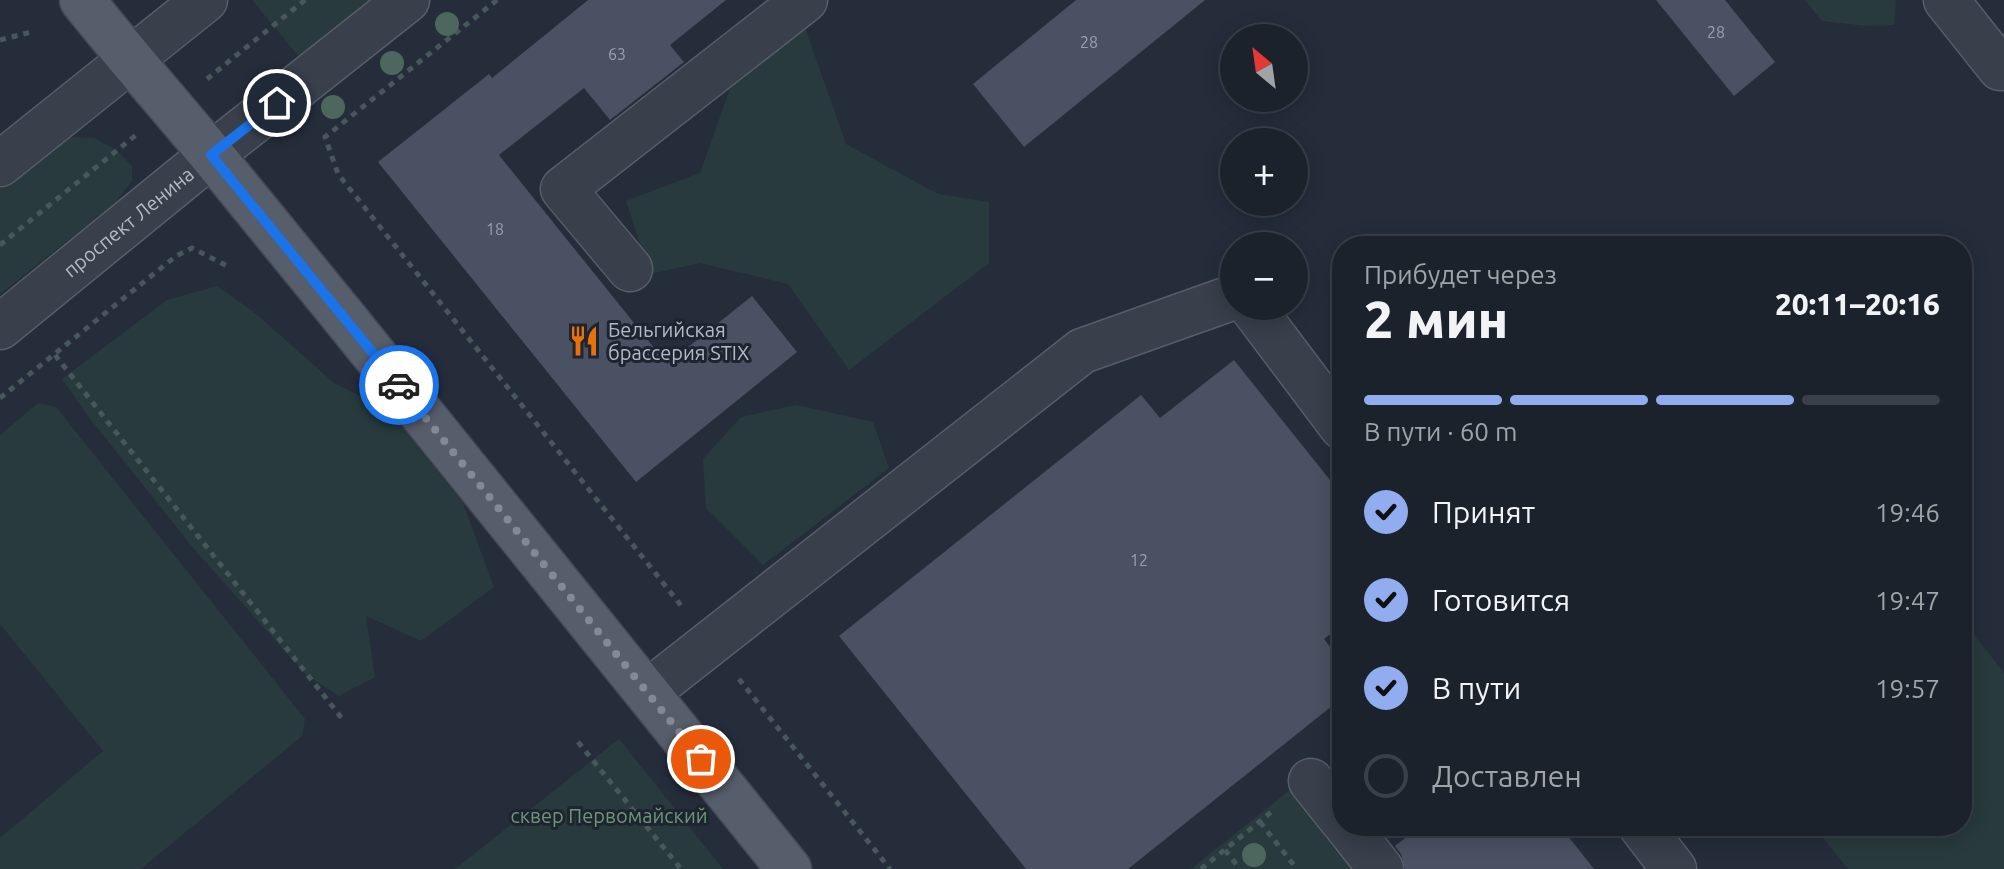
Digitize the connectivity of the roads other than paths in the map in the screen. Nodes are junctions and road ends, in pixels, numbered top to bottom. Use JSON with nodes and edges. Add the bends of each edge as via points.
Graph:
{"nodes":[{"id":1,"x":82,"y":0,"type":"edge"},
{"id":2,"x":205,"y":0,"type":"edge"},
{"id":3,"x":407,"y":0,"type":"edge"},
{"id":4,"x":805,"y":0,"type":"edge"},
{"id":5,"x":1946,"y":0,"type":"edge"},
{"id":6,"x":130,"y":60,"type":"junction"},
{"id":7,"x":2004,"y":65,"type":"edge"},
{"id":8,"x":211,"y":155,"type":"junction"},
{"id":9,"x":0,"y":164,"type":"edge"},
{"id":10,"x":630,"y":269,"type":"dead end"},
{"id":11,"x":1220,"y":302,"type":"edge"},
{"id":12,"x":1262,"y":320,"type":"edge"},
{"id":13,"x":0,"y":327,"type":"edge"},
{"id":14,"x":1332,"y":414,"type":"edge"},
{"id":15,"x":648,"y":692,"type":"junction"},
{"id":16,"x":1311,"y":781,"type":"road end"},
{"id":17,"x":1332,"y":807,"type":"edge"},
{"id":18,"x":1355,"y":836,"type":"edge"},
{"id":19,"x":1649,"y":836,"type":"edge"},
{"id":20,"x":789,"y":869,"type":"edge"},
{"id":21,"x":1381,"y":869,"type":"edge"},
{"id":22,"x":1674,"y":869,"type":"edge"}],
"edges":[{"from":1,"to":6,"type":"main road"},
{"from":2,"to":6,"type":"street"},
{"from":3,"to":8,"type":"street","name":"проспект Ленина"},
{"from":4,"to":10,"type":"street","via":[[563,189]]},
{"from":5,"to":7,"type":"street","via":[[2000,68]]},
{"from":6,"to":8,"type":"main road"},
{"from":6,"to":9,"type":"street"},
{"from":8,"to":13,"type":"street","name":"проспект Ленина"},
{"from":8,"to":15,"type":"main road"},
{"from":11,"to":15,"type":"street","via":[[1082,351]]},
{"from":12,"to":14,"type":"street"},
{"from":15,"to":20,"type":"main road"},
{"from":16,"to":17,"type":"street"},
{"from":18,"to":21,"type":"street"},
{"from":19,"to":22,"type":"street"}]}
